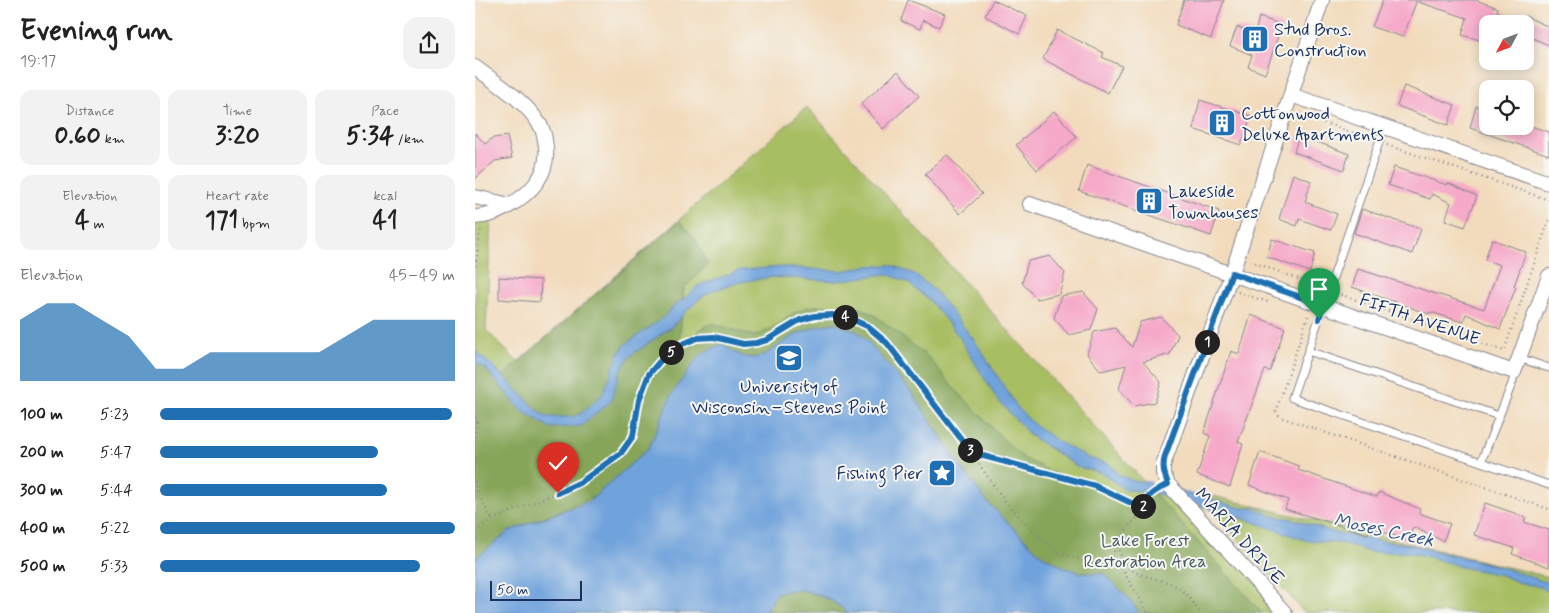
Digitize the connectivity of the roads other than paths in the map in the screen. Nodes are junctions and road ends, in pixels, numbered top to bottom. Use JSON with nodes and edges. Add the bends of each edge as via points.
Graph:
{"nodes":[{"id":1,"x":1322,"y":0,"type":"edge"},
{"id":2,"x":475,"y":68,"type":"edge"},
{"id":3,"x":1291,"y":95,"type":"junction"},
{"id":4,"x":1384,"y":128,"type":"junction"},
{"id":5,"x":1549,"y":183,"type":"edge"},
{"id":6,"x":475,"y":197,"type":"edge"},
{"id":7,"x":1029,"y":204,"type":"dead end"},
{"id":8,"x":510,"y":205,"type":"junction"},
{"id":9,"x":479,"y":217,"type":"edge"},
{"id":10,"x":1232,"y":273,"type":"junction"},
{"id":11,"x":1549,"y":276,"type":"edge"},
{"id":12,"x":1323,"y":305,"type":"junction"},
{"id":13,"x":1308,"y":351,"type":"junction"},
{"id":14,"x":1519,"y":358,"type":"junction"},
{"id":15,"x":1549,"y":368,"type":"edge"},
{"id":16,"x":1514,"y":372,"type":"junction"},
{"id":17,"x":1499,"y":416,"type":"junction"},
{"id":18,"x":1481,"y":462,"type":"junction"},
{"id":19,"x":1549,"y":485,"type":"edge"},
{"id":20,"x":1285,"y":613,"type":"edge"}],
"edges":[{"from":1,"to":3,"type":"street"},
{"from":2,"to":8,"type":"street","via":[[527,108],[539,122],[545,140],[547,155],[540,179],[525,196]]},
{"from":3,"to":4,"type":"street"},
{"from":3,"to":10,"type":"street"},
{"from":4,"to":5,"type":"street"},
{"from":4,"to":12,"type":"lane"},
{"from":6,"to":8,"type":"street"},
{"from":7,"to":10,"type":"street","name":"FIFTH AVENUE"},
{"from":8,"to":9,"type":"street","via":[[494,214]]},
{"from":10,"to":12,"type":"street","name":"FIFTH AVENUE"},
{"from":10,"to":20,"type":"street","name":"MARIA DRIVE","via":[[1165,456],[1163,473],[1168,484]]},
{"from":11,"to":14,"type":"street"},
{"from":12,"to":13,"type":"lane"},
{"from":12,"to":16,"type":"street","name":"FIFTH AVENUE"},
{"from":13,"to":17,"type":"lane"},
{"from":13,"to":18,"type":"lane","via":[[1292,398]]},
{"from":14,"to":15,"type":"lane"},
{"from":14,"to":16,"type":"street"},
{"from":16,"to":17,"type":"lane"},
{"from":17,"to":18,"type":"lane"},
{"from":18,"to":19,"type":"lane"}]}
